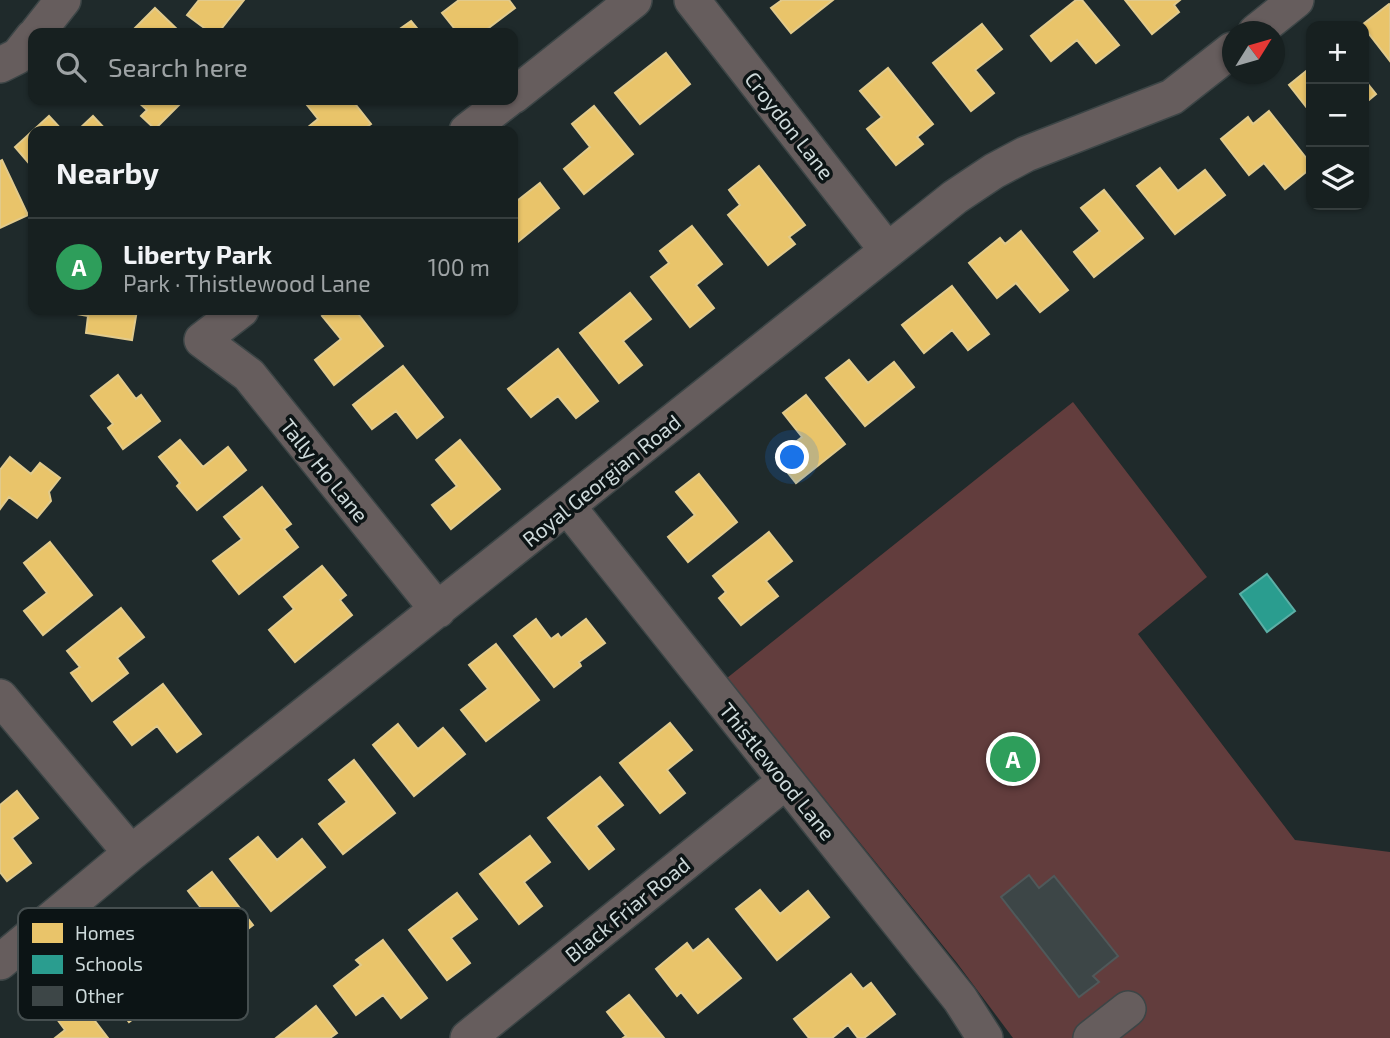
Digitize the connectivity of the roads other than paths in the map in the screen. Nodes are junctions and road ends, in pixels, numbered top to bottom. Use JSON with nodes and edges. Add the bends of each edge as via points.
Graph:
{"nodes":[{"id":1,"x":63,"y":0,"type":"edge"},
{"id":2,"x":634,"y":0,"type":"edge"},
{"id":3,"x":692,"y":0,"type":"edge"},
{"id":4,"x":1296,"y":0,"type":"edge"},
{"id":5,"x":1270,"y":21,"type":"edge"},
{"id":6,"x":41,"y":28,"type":"edge"},
{"id":7,"x":28,"y":44,"type":"edge"},
{"id":8,"x":1222,"y":58,"type":"edge"},
{"id":9,"x":0,"y":65,"type":"edge"},
{"id":10,"x":518,"y":92,"type":"edge"},
{"id":11,"x":501,"y":105,"type":"edge"},
{"id":12,"x":474,"y":126,"type":"edge"},
{"id":13,"x":887,"y":250,"type":"junction"},
{"id":14,"x":234,"y":315,"type":"edge"},
{"id":15,"x":568,"y":507,"type":"junction"},
{"id":16,"x":438,"y":610,"type":"junction"},
{"id":17,"x":0,"y":697,"type":"edge"},
{"id":18,"x":786,"y":781,"type":"junction"},
{"id":19,"x":131,"y":853,"type":"junction"},
{"id":20,"x":65,"y":908,"type":"edge"},
{"id":21,"x":18,"y":947,"type":"edge"},
{"id":22,"x":0,"y":962,"type":"edge"},
{"id":23,"x":1128,"y":1009,"type":"dead end"},
{"id":24,"x":488,"y":1032,"type":"edge"},
{"id":25,"x":985,"y":1038,"type":"edge"},
{"id":26,"x":1091,"y":1038,"type":"edge"}],
"edges":[{"from":1,"to":6,"type":"street"},
{"from":2,"to":10,"type":"street"},
{"from":3,"to":13,"type":"street","name":"Croydon Lane"},
{"from":4,"to":5,"type":"street"},
{"from":7,"to":9,"type":"street","via":[[18,56]]},
{"from":8,"to":13,"type":"street","name":"Royal Georgian Road","via":[[1172,97],[1026,153],[994,171]]},
{"from":11,"to":12,"type":"street"},
{"from":13,"to":15,"type":"street","name":"Royal Georgian Road"},
{"from":14,"to":16,"type":"street","name":"Tally Ho Lane","via":[[202,340],[249,375]]},
{"from":15,"to":16,"type":"street","name":"Royal Georgian Road"},
{"from":15,"to":18,"type":"street","name":"Thistlewood Lane"},
{"from":16,"to":19,"type":"street","name":"Royal Georgian Road"},
{"from":17,"to":19,"type":"street"},
{"from":18,"to":24,"type":"street","name":"Black Friar Road"},
{"from":18,"to":25,"type":"street","name":"Thistlewood Lane","via":[[960,999]]},
{"from":19,"to":20,"type":"street","name":"Royal Georgian Road"},
{"from":21,"to":22,"type":"street","name":"Royal Georgian Road"},
{"from":23,"to":26,"type":"street"}]}
